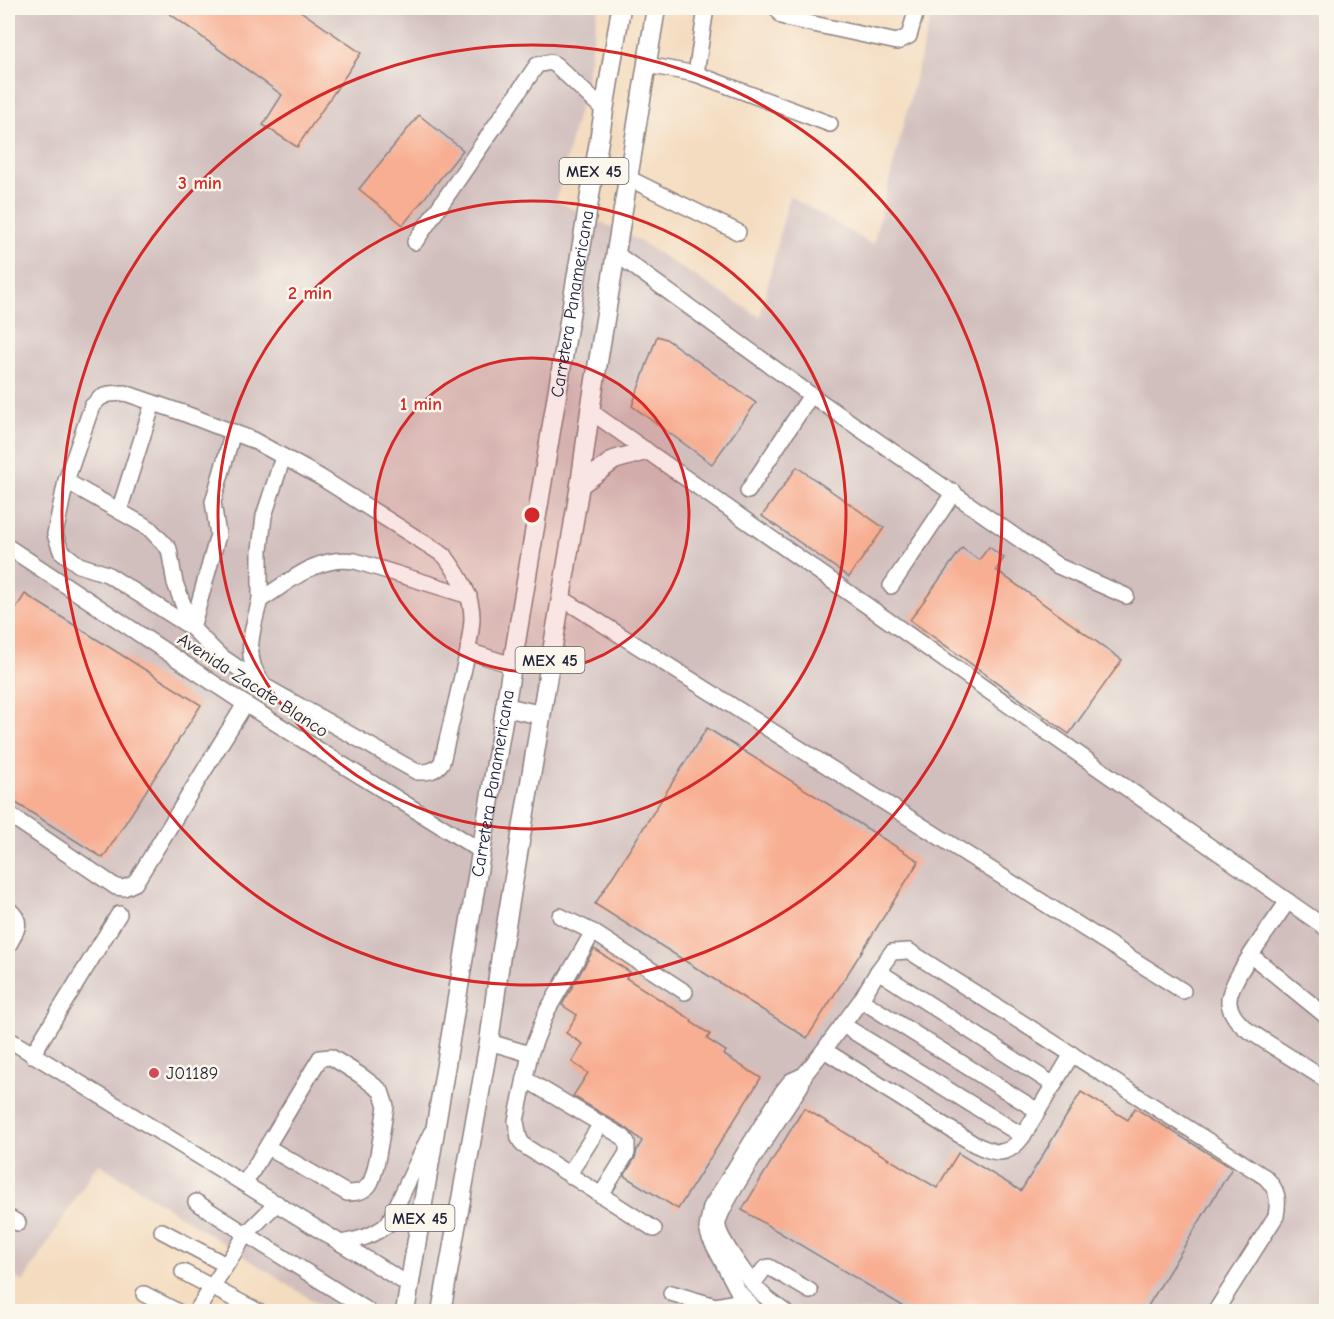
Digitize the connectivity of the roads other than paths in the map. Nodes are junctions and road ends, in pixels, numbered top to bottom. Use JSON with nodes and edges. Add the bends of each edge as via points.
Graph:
{"nodes":[{"id":1,"x":621,"y":8,"type":"edge"},
{"id":2,"x":656,"y":8,"type":"edge"},
{"id":3,"x":706,"y":8,"type":"edge"},
{"id":4,"x":777,"y":8,"type":"edge"},
{"id":5,"x":917,"y":8,"type":"edge"},
{"id":6,"x":647,"y":65,"type":"junction"},
{"id":7,"x":696,"y":74,"type":"junction"},
{"id":8,"x":604,"y":110,"type":"junction"},
{"id":9,"x":830,"y":124,"type":"dead end"},
{"id":10,"x":628,"y":178,"type":"junction"},
{"id":11,"x":738,"y":232,"type":"dead end"},
{"id":12,"x":416,"y":242,"type":"dead end"},
{"id":13,"x":615,"y":253,"type":"junction"},
{"id":14,"x":811,"y":395,"type":"junction"},
{"id":15,"x":153,"y":403,"type":"junction"},
{"id":16,"x":590,"y":411,"type":"junction"},
{"id":17,"x":233,"y":432,"type":"junction"},
{"id":18,"x":645,"y":451,"type":"junction"},
{"id":19,"x":283,"y":457,"type":"junction"},
{"id":20,"x":66,"y":481,"type":"junction"},
{"id":21,"x":580,"y":485,"type":"junction"},
{"id":22,"x":748,"y":491,"type":"dead end"},
{"id":23,"x":954,"y":492,"type":"junction"},
{"id":24,"x":120,"y":511,"type":"junction"},
{"id":25,"x":9,"y":552,"type":"edge"},
{"id":26,"x":891,"y":586,"type":"dead end"},
{"id":27,"x":469,"y":596,"type":"junction"},
{"id":28,"x":1126,"y":596,"type":"dead end"},
{"id":29,"x":560,"y":597,"type":"junction"},
{"id":30,"x":260,"y":600,"type":"junction"},
{"id":31,"x":192,"y":628,"type":"junction"},
{"id":32,"x":468,"y":651,"type":"junction"},
{"id":33,"x":512,"y":665,"type":"junction"},
{"id":34,"x":266,"y":687,"type":"junction"},
{"id":35,"x":245,"y":704,"type":"junction"},
{"id":36,"x":505,"y":707,"type":"junction"},
{"id":37,"x":542,"y":715,"type":"junction"},
{"id":38,"x":8,"y":814,"type":"edge"},
{"id":39,"x":481,"y":851,"type":"junction"},
{"id":40,"x":1288,"y":901,"type":"junction"},
{"id":41,"x":8,"y":909,"type":"edge"},
{"id":42,"x":119,"y":914,"type":"dead end"},
{"id":43,"x":560,"y":916,"type":"dead end"},
{"id":44,"x":1326,"y":928,"type":"edge"},
{"id":45,"x":593,"y":932,"type":"junction"},
{"id":46,"x":8,"y":946,"type":"edge"},
{"id":47,"x":1252,"y":956,"type":"junction"},
{"id":48,"x":878,"y":971,"type":"junction"},
{"id":49,"x":1183,"y":991,"type":"dead end"},
{"id":50,"x":685,"y":992,"type":"dead end"},
{"id":51,"x":861,"y":1000,"type":"junction"},
{"id":52,"x":1326,"y":1016,"type":"edge"},
{"id":53,"x":843,"y":1025,"type":"junction"},
{"id":54,"x":8,"y":1039,"type":"edge"},
{"id":55,"x":489,"y":1042,"type":"junction"},
{"id":56,"x":824,"y":1050,"type":"junction"},
{"id":57,"x":530,"y":1054,"type":"junction"},
{"id":58,"x":1072,"y":1054,"type":"junction"},
{"id":59,"x":32,"y":1055,"type":"junction"},
{"id":60,"x":804,"y":1074,"type":"junction"},
{"id":61,"x":525,"y":1079,"type":"junction"},
{"id":62,"x":1326,"y":1080,"type":"edge"},
{"id":63,"x":1054,"y":1085,"type":"junction"},
{"id":64,"x":1038,"y":1111,"type":"junction"},
{"id":65,"x":435,"y":1124,"type":"junction"},
{"id":66,"x":601,"y":1124,"type":"junction"},
{"id":67,"x":1023,"y":1136,"type":"junction"},
{"id":68,"x":267,"y":1147,"type":"junction"},
{"id":69,"x":569,"y":1174,"type":"junction"},
{"id":70,"x":245,"y":1183,"type":"junction"},
{"id":71,"x":600,"y":1195,"type":"junction"},
{"id":72,"x":196,"y":1202,"type":"dead end"},
{"id":73,"x":277,"y":1203,"type":"junction"},
{"id":74,"x":654,"y":1229,"type":"dead end"},
{"id":75,"x":162,"y":1231,"type":"dead end"},
{"id":76,"x":246,"y":1234,"type":"junction"},
{"id":77,"x":340,"y":1243,"type":"junction"},
{"id":78,"x":226,"y":1265,"type":"junction"},
{"id":79,"x":183,"y":1272,"type":"dead end"},
{"id":80,"x":753,"y":1284,"type":"junction"},
{"id":81,"x":409,"y":1285,"type":"junction"},
{"id":82,"x":212,"y":1287,"type":"junction"},
{"id":83,"x":810,"y":1291,"type":"dead end"},
{"id":84,"x":671,"y":1293,"type":"dead end"},
{"id":85,"x":144,"y":1294,"type":"dead end"},
{"id":86,"x":765,"y":1297,"type":"junction"},
{"id":87,"x":752,"y":1308,"type":"edge"},
{"id":88,"x":367,"y":1310,"type":"edge"},
{"id":89,"x":178,"y":1311,"type":"edge"},
{"id":90,"x":196,"y":1311,"type":"edge"},
{"id":91,"x":259,"y":1311,"type":"edge"},
{"id":92,"x":405,"y":1311,"type":"edge"},
{"id":93,"x":441,"y":1311,"type":"edge"},
{"id":94,"x":785,"y":1311,"type":"edge"},
{"id":95,"x":1215,"y":1311,"type":"edge"}],
"edges":[{"from":1,"to":8,"type":"main road","name":"Carretera Panamericana","number":"MEX 45"},
{"from":2,"to":6,"type":"main road","name":"Carretera Panamericana","number":"MEX 45"},
{"from":3,"to":7,"type":"street"},
{"from":4,"to":5,"type":"street","via":[[790,19],[897,42],[909,36]]},
{"from":6,"to":7,"type":"street"},
{"from":6,"to":10,"type":"main road","name":"Carretera Panamericana","number":"MEX 45"},
{"from":7,"to":9,"type":"street"},
{"from":8,"to":12,"type":"street","via":[[556,65],[537,65]]},
{"from":8,"to":33,"type":"main road","name":"Carretera Panamericana","number":"MEX 45"},
{"from":10,"to":11,"type":"street"},
{"from":10,"to":13,"type":"main road","name":"Carretera Panamericana","number":"MEX 45"},
{"from":13,"to":14,"type":"street"},
{"from":13,"to":16,"type":"main road","name":"Carretera Panamericana","number":"MEX 45"},
{"from":14,"to":22,"type":"street"},
{"from":14,"to":23,"type":"street"},
{"from":15,"to":17,"type":"street"},
{"from":15,"to":20,"type":"street","via":[[125,393],[100,398],[92,406]]},
{"from":15,"to":24,"type":"street"},
{"from":16,"to":18,"type":"street"},
{"from":16,"to":21,"type":"main road","name":"Carretera Panamericana","number":"MEX 45"},
{"from":17,"to":19,"type":"street"},
{"from":17,"to":31,"type":"street","via":[[213,502],[218,534]]},
{"from":18,"to":21,"type":"main road","via":[[614,460]]},
{"from":18,"to":40,"type":"street"},
{"from":19,"to":27,"type":"street","via":[[445,556]]},
{"from":19,"to":30,"type":"street","via":[[264,516]]},
{"from":20,"to":24,"type":"street"},
{"from":20,"to":31,"type":"street","via":[[55,534],[61,551],[79,565],[107,574]]},
{"from":21,"to":29,"type":"main road","name":"Carretera Panamericana","number":"MEX 45"},
{"from":23,"to":26,"type":"street"},
{"from":23,"to":28,"type":"street","via":[[1058,566]]},
{"from":24,"to":31,"type":"street","via":[[149,528],[169,549],[175,583]]},
{"from":25,"to":35,"type":"street","name":"Avenida Zacate Blanco"},
{"from":27,"to":30,"type":"street","via":[[340,558],[316,565]]},
{"from":27,"to":32,"type":"street","via":[[472,616]]},
{"from":29,"to":37,"type":"main road","name":"Carretera Panamericana","number":"MEX 45"},
{"from":29,"to":49,"type":"street"},
{"from":30,"to":34,"type":"street","via":[[250,639],[251,659]]},
{"from":31,"to":34,"type":"street","via":[[219,655]]},
{"from":32,"to":33,"type":"street"},
{"from":32,"to":34,"type":"street","via":[[442,762],[429,772],[417,772]]},
{"from":33,"to":36,"type":"main road","name":"Carretera Panamericana","number":"MEX 45"},
{"from":35,"to":38,"type":"street","via":[[131,886],[117,887]]},
{"from":35,"to":39,"type":"street","name":"Avenida Zacate Blanco"},
{"from":36,"to":37,"type":"main road"},
{"from":36,"to":39,"type":"main road","name":"Carretera Panamericana","number":"MEX 45"},
{"from":37,"to":55,"type":"main road","name":"Carretera Panamericana","number":"MEX 45"},
{"from":39,"to":65,"type":"main road","name":"Carretera Panamericana","number":"MEX 45"},
{"from":40,"to":44,"type":"street"},
{"from":40,"to":47,"type":"street"},
{"from":41,"to":46,"type":"street","via":[[16,916],[18,925]]},
{"from":42,"to":59,"type":"street"},
{"from":43,"to":45,"type":"street"},
{"from":45,"to":50,"type":"street"},
{"from":45,"to":57,"type":"street","via":[[547,1011]]},
{"from":47,"to":52,"type":"street"},
{"from":47,"to":62,"type":"street","via":[[1233,984],[1228,1000],[1236,1020]]},
{"from":48,"to":51,"type":"street"},
{"from":48,"to":58,"type":"street","via":[[892,952],[909,951]]},
{"from":48,"to":63,"type":"street"},
{"from":51,"to":53,"type":"street"},
{"from":51,"to":64,"type":"street"},
{"from":53,"to":56,"type":"street"},
{"from":53,"to":67,"type":"street"},
{"from":54,"to":59,"type":"street"},
{"from":55,"to":57,"type":"street"},
{"from":55,"to":93,"type":"main road","name":"Carretera Panamericana","number":"MEX 45"},
{"from":56,"to":60,"type":"street"},
{"from":56,"to":67,"type":"street","via":[[992,1152],[1011,1149]]},
{"from":57,"to":61,"type":"street"},
{"from":58,"to":63,"type":"street"},
{"from":58,"to":95,"type":"street","via":[[1274,1186],[1279,1202],[1276,1216]]},
{"from":59,"to":70,"type":"street"},
{"from":60,"to":80,"type":"street","via":[[801,1085],[718,1219],[720,1233]]},
{"from":60,"to":87,"type":"street","via":[[783,1091],[707,1217],[718,1256]]},
{"from":61,"to":66,"type":"street"},
{"from":61,"to":69,"type":"street","via":[[516,1121],[519,1138],[523,1145]]},
{"from":63,"to":64,"type":"street"},
{"from":64,"to":67,"type":"street"},
{"from":65,"to":77,"type":"street","via":[[388,1224],[364,1238]]},
{"from":65,"to":81,"type":"main road","name":"Carretera Panamericana","number":"MEX 45"},
{"from":66,"to":69,"type":"street"},
{"from":66,"to":71,"type":"street","via":[[623,1137],[628,1148]]},
{"from":68,"to":68,"type":"street","via":[[320,1058],[331,1057],[342,1063],[385,1098],[372,1181],[363,1191],[347,1193]]},
{"from":68,"to":70,"type":"street"},
{"from":69,"to":71,"type":"street"},
{"from":70,"to":73,"type":"street"},
{"from":71,"to":74,"type":"street"},
{"from":72,"to":76,"type":"street"},
{"from":73,"to":76,"type":"street"},
{"from":73,"to":77,"type":"street"},
{"from":75,"to":78,"type":"street"},
{"from":76,"to":78,"type":"street"},
{"from":76,"to":88,"type":"street"},
{"from":77,"to":81,"type":"street"},
{"from":78,"to":82,"type":"street"},
{"from":79,"to":82,"type":"street"},
{"from":80,"to":83,"type":"street","via":[[769,1268]]},
{"from":80,"to":86,"type":"street"},
{"from":81,"to":92,"type":"main road","name":"Carretera Panamericana","number":"MEX 45"},
{"from":82,"to":90,"type":"street"},
{"from":82,"to":91,"type":"street"},
{"from":84,"to":87,"type":"street","via":[[715,1306]]},
{"from":85,"to":89,"type":"street"},
{"from":86,"to":87,"type":"street"},
{"from":86,"to":94,"type":"street"}]}
